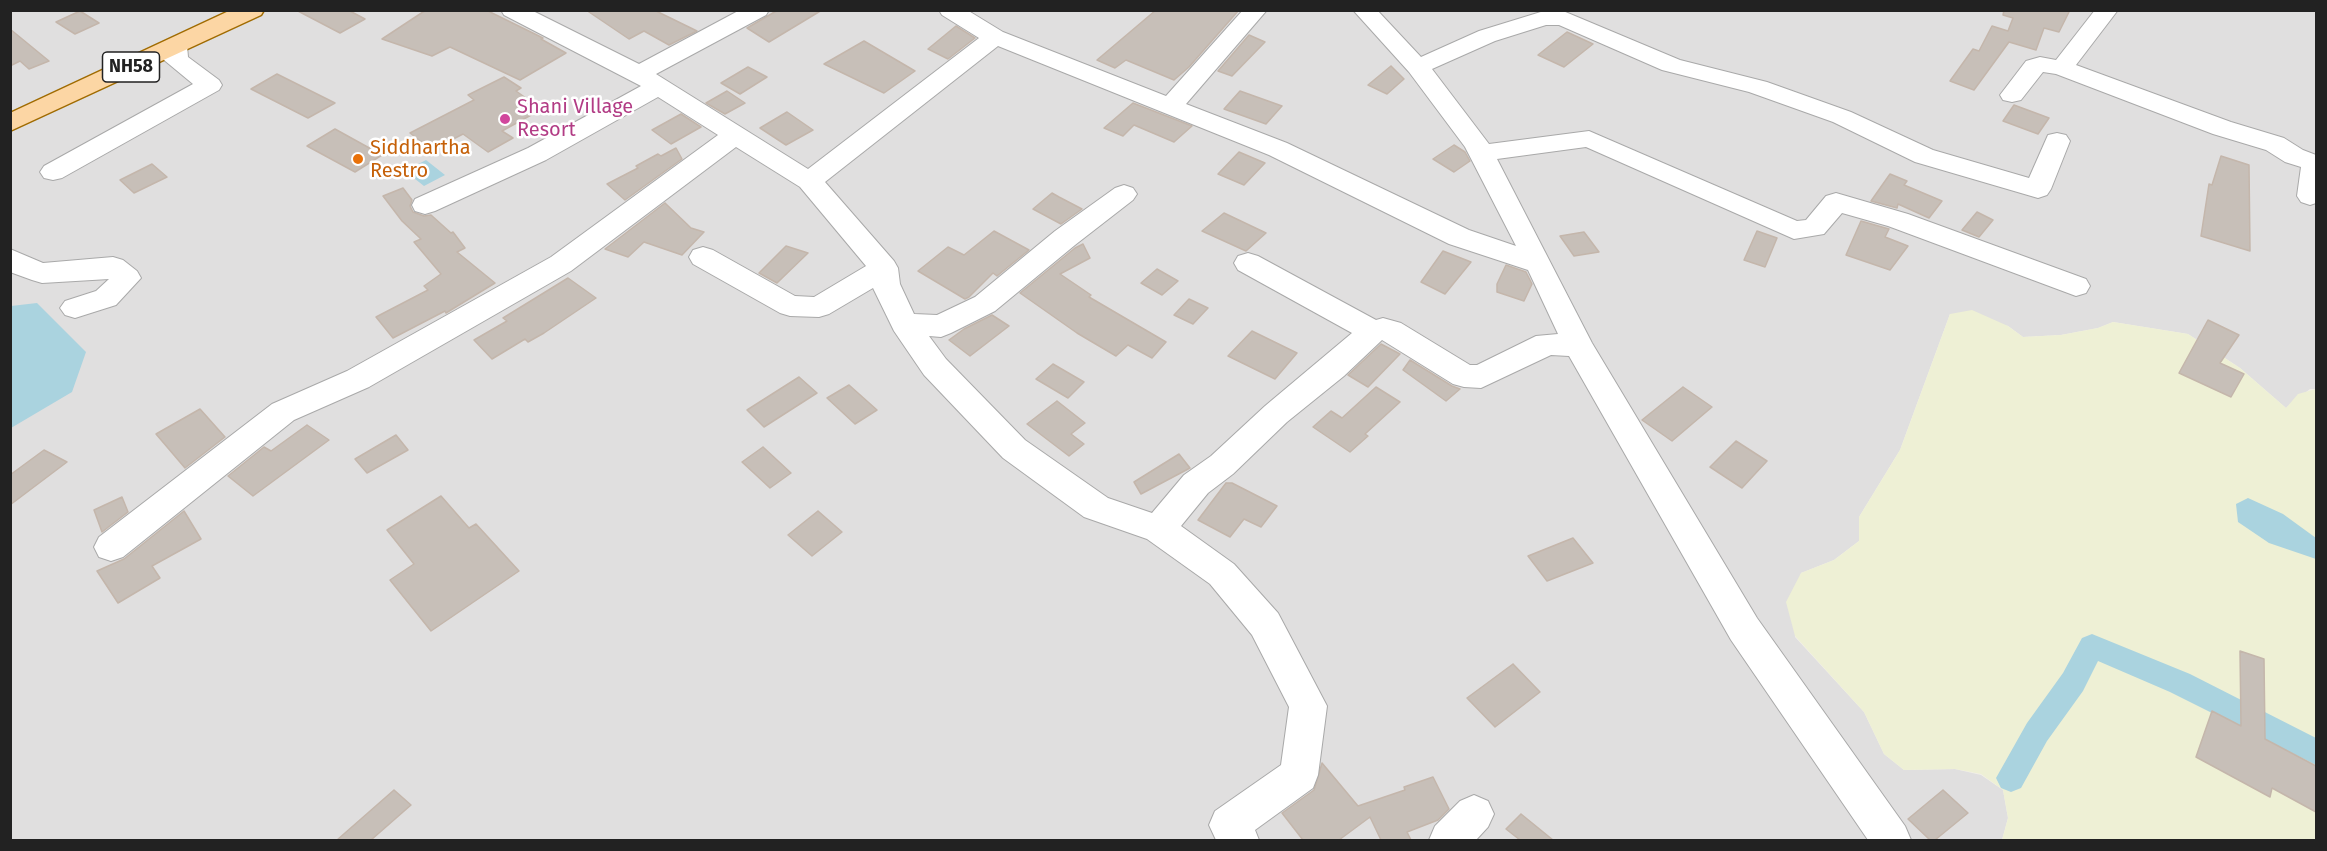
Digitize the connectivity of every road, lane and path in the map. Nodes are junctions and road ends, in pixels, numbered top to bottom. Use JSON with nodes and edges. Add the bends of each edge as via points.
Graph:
{"nodes":[{"id":1,"x":220,"y":10,"type":"edge"},
{"id":2,"x":252,"y":10,"type":"edge"},
{"id":3,"x":512,"y":10,"type":"edge"},
{"id":4,"x":758,"y":10,"type":"edge"},
{"id":5,"x":950,"y":10,"type":"edge"},
{"id":6,"x":1256,"y":10,"type":"edge"},
{"id":7,"x":1364,"y":10,"type":"edge"},
{"id":8,"x":1609,"y":10,"type":"edge"},
{"id":9,"x":2108,"y":10,"type":"edge"},
{"id":10,"x":1586,"y":30,"type":"junction"},
{"id":11,"x":995,"y":37,"type":"junction"},
{"id":12,"x":175,"y":46,"type":"junction"},
{"id":13,"x":1418,"y":67,"type":"junction"},
{"id":14,"x":2062,"y":68,"type":"junction"},
{"id":15,"x":650,"y":80,"type":"junction"},
{"id":16,"x":2012,"y":95,"type":"dead end"},
{"id":17,"x":1170,"y":106,"type":"junction"},
{"id":18,"x":10,"y":109,"type":"edge"},
{"id":19,"x":10,"y":123,"type":"edge"},
{"id":20,"x":737,"y":134,"type":"junction"},
{"id":21,"x":2057,"y":141,"type":"dead end"},
{"id":22,"x":1481,"y":153,"type":"junction"},
{"id":23,"x":53,"y":172,"type":"dead end"},
{"id":24,"x":809,"y":181,"type":"junction"},
{"id":25,"x":1124,"y":194,"type":"dead end"},
{"id":26,"x":2310,"y":196,"type":"dead end"},
{"id":27,"x":425,"y":205,"type":"dead end"},
{"id":28,"x":703,"y":257,"type":"dead end"},
{"id":29,"x":10,"y":258,"type":"edge"},
{"id":30,"x":1248,"y":263,"type":"dead end"},
{"id":31,"x":1539,"y":264,"type":"junction"},
{"id":32,"x":884,"y":268,"type":"junction"},
{"id":33,"x":2076,"y":286,"type":"dead end"},
{"id":34,"x":75,"y":308,"type":"dead end"},
{"id":35,"x":903,"y":324,"type":"junction"},
{"id":36,"x":1373,"y":331,"type":"junction"},
{"id":37,"x":1578,"y":345,"type":"junction"},
{"id":38,"x":1159,"y":530,"type":"junction"},
{"id":39,"x":111,"y":547,"type":"dead end"},
{"id":40,"x":1239,"y":840,"type":"edge"},
{"id":41,"x":1891,"y":840,"type":"edge"}],
"edges":[{"from":1,"to":18,"type":"main road","number":"NH58"},
{"from":2,"to":12,"type":"main road","number":"NH58"},
{"from":3,"to":15,"type":"street"},
{"from":4,"to":15,"type":"street"},
{"from":5,"to":11,"type":"street"},
{"from":6,"to":17,"type":"street"},
{"from":7,"to":13,"type":"street"},
{"from":8,"to":10,"type":"street","via":[[1604,20]]},
{"from":9,"to":14,"type":"street"},
{"from":10,"to":13,"type":"street","via":[[1563,18],[1544,18],[1487,36]]},
{"from":10,"to":21,"type":"street","via":[[1671,65],[1758,87],[1842,117],[1924,156],[2038,189]]},
{"from":11,"to":17,"type":"street"},
{"from":11,"to":24,"type":"street"},
{"from":12,"to":19,"type":"main road","number":"NH58"},
{"from":12,"to":23,"type":"street","via":[[176,60],[210,85]]},
{"from":13,"to":22,"type":"street"},
{"from":14,"to":16,"type":"street","via":[[2035,66]]},
{"from":14,"to":26,"type":"street","via":[[2275,144],[2315,163]]},
{"from":15,"to":20,"type":"street"},
{"from":15,"to":27,"type":"street","via":[[537,154]]},
{"from":17,"to":31,"type":"street","via":[[1278,149],[1459,237]]},
{"from":20,"to":24,"type":"street"},
{"from":20,"to":39,"type":"street","via":[[561,264],[358,379],[283,412]]},
{"from":22,"to":31,"type":"street"},
{"from":22,"to":33,"type":"street","via":[[1589,139],[1794,230],[1814,228],[1836,202],[1898,220]]},
{"from":24,"to":32,"type":"street"},
{"from":25,"to":35,"type":"street","via":[[985,304],[941,326]]},
{"from":28,"to":32,"type":"street","via":[[790,306],[819,307]]},
{"from":29,"to":34,"type":"street","via":[[42,273],[113,267],[127,278],[106,298]]},
{"from":30,"to":36,"type":"street"},
{"from":31,"to":37,"type":"street"},
{"from":32,"to":35,"type":"street","via":[[886,284]]},
{"from":35,"to":38,"type":"street","via":[[935,367],[1014,448],[1096,508]]},
{"from":36,"to":37,"type":"street","via":[[1391,332],[1464,376],[1480,377],[1548,344]]},
{"from":36,"to":38,"type":"street","via":[[1196,484]]},
{"from":37,"to":41,"type":"street","via":[[1744,629]]},
{"from":38,"to":40,"type":"street","via":[[1222,574],[1265,624],[1308,706],[1299,775],[1229,825]]}]}
